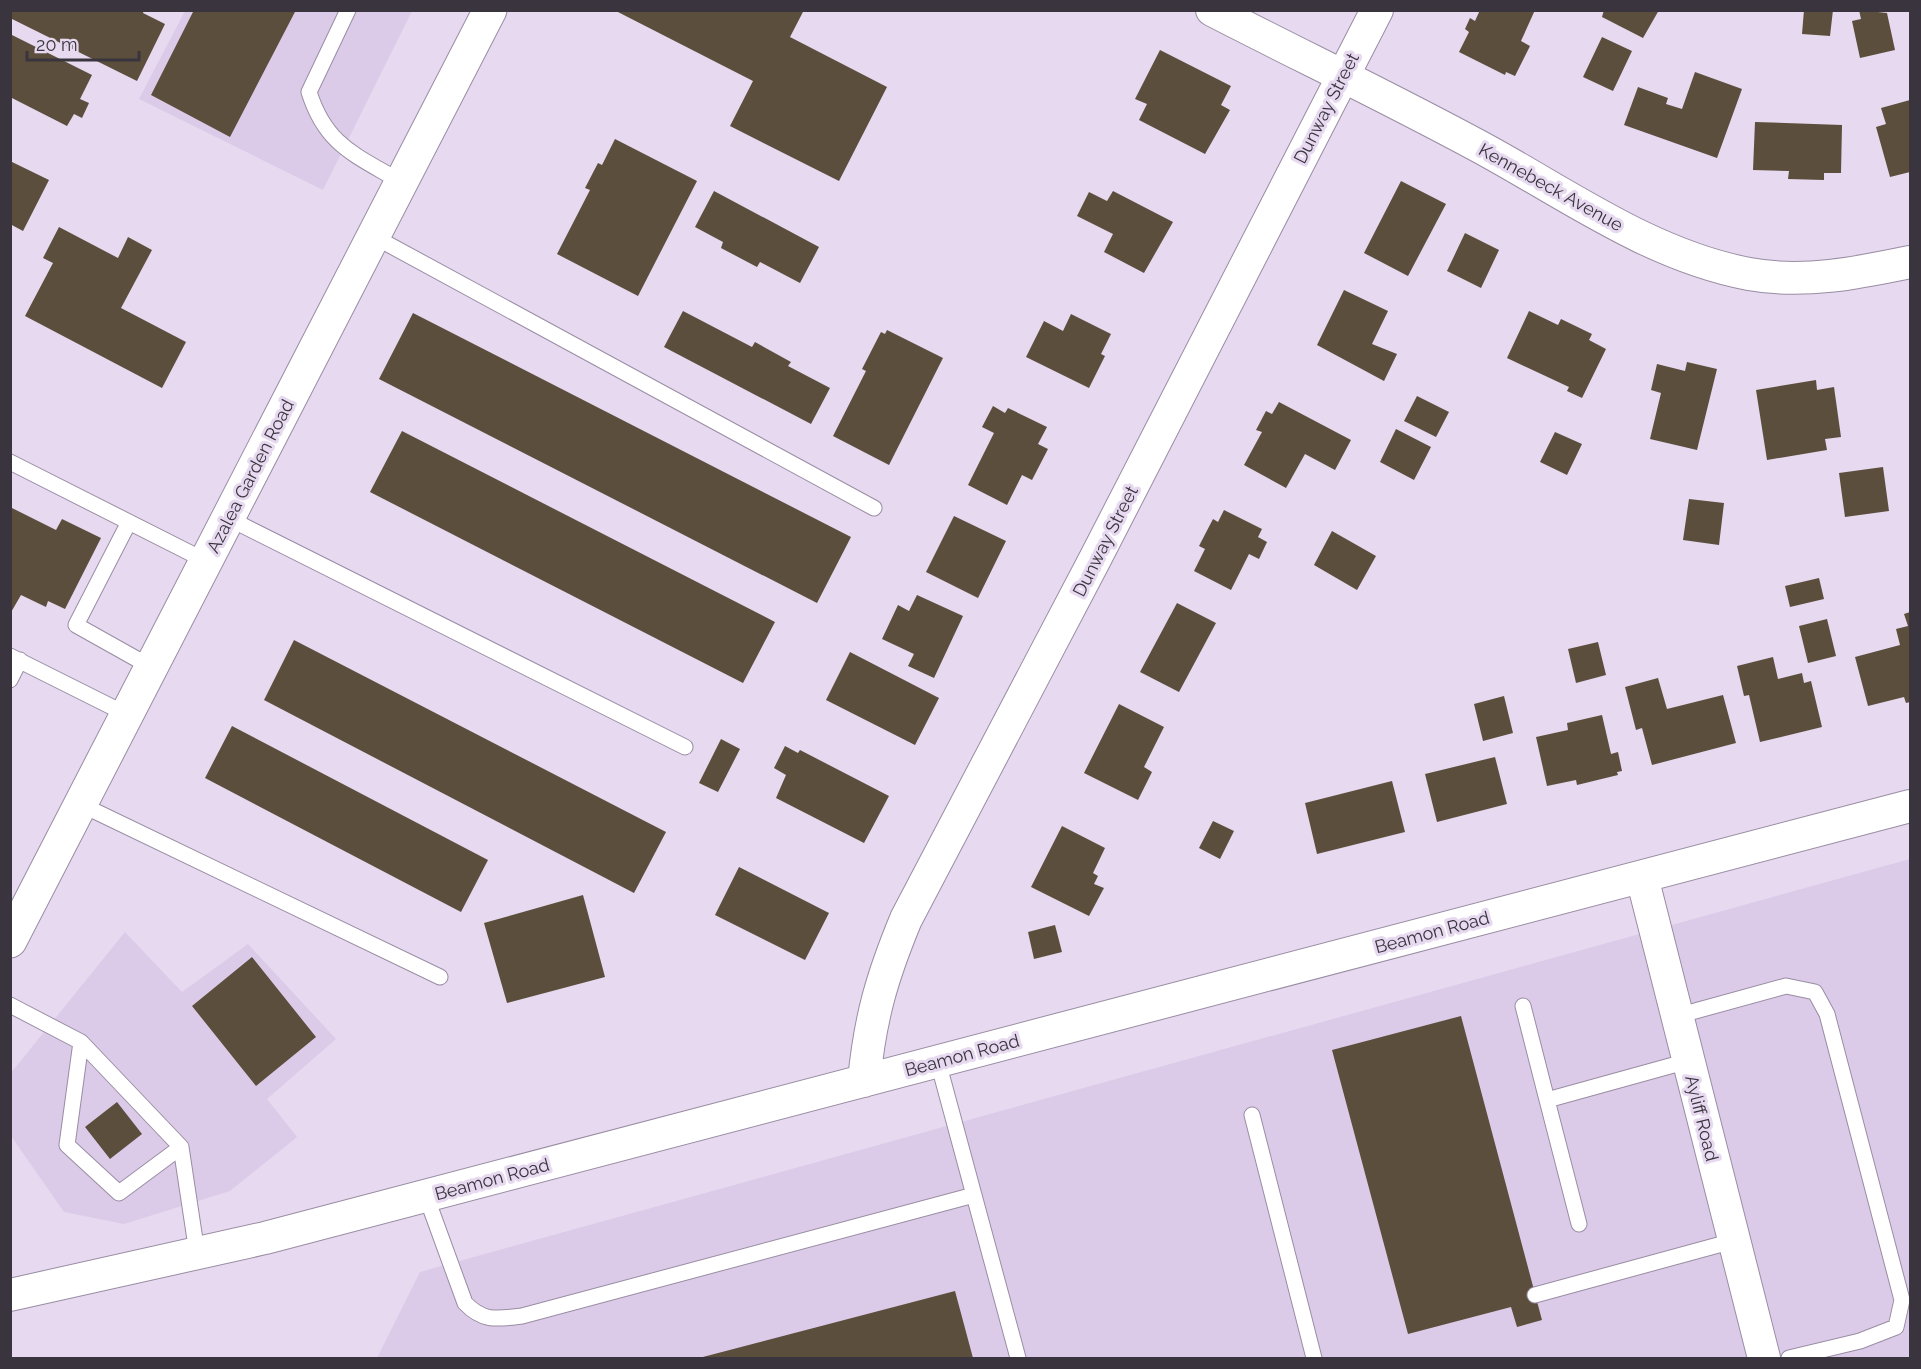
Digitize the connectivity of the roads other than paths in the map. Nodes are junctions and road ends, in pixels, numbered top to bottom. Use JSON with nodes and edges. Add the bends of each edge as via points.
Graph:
{"nodes":[{"id":1,"x":348,"y":10,"type":"edge"},
{"id":2,"x":490,"y":10,"type":"edge"},
{"id":3,"x":1212,"y":10,"type":"edge"},
{"id":4,"x":1377,"y":10,"type":"edge"},
{"id":5,"x":1342,"y":77,"type":"junction"},
{"id":6,"x":401,"y":182,"type":"junction"},
{"id":7,"x":373,"y":236,"type":"junction"},
{"id":8,"x":1911,"y":262,"type":"edge"},
{"id":9,"x":10,"y":462,"type":"edge"},
{"id":10,"x":874,"y":508,"type":"dead end"},
{"id":11,"x":228,"y":518,"type":"junction"},
{"id":12,"x":129,"y":522,"type":"junction"},
{"id":13,"x":206,"y":561,"type":"junction"},
{"id":14,"x":15,"y":658,"type":"edge"},
{"id":15,"x":151,"y":667,"type":"junction"},
{"id":16,"x":10,"y":680,"type":"edge"},
{"id":17,"x":126,"y":714,"type":"junction"},
{"id":18,"x":685,"y":747,"type":"dead end"},
{"id":19,"x":80,"y":804,"type":"junction"},
{"id":20,"x":1911,"y":806,"type":"edge"},
{"id":21,"x":1642,"y":877,"type":"junction"},
{"id":22,"x":10,"y":941,"type":"edge"},
{"id":23,"x":440,"y":977,"type":"dead end"},
{"id":24,"x":10,"y":1005,"type":"edge"},
{"id":25,"x":1523,"y":1006,"type":"dead end"},
{"id":26,"x":1677,"y":1016,"type":"junction"},
{"id":27,"x":81,"y":1042,"type":"junction"},
{"id":28,"x":1688,"y":1061,"type":"junction"},
{"id":29,"x":938,"y":1062,"type":"junction"},
{"id":30,"x":864,"y":1081,"type":"junction"},
{"id":31,"x":1547,"y":1100,"type":"junction"},
{"id":32,"x":1252,"y":1115,"type":"dead end"},
{"id":33,"x":181,"y":1147,"type":"junction"},
{"id":34,"x":974,"y":1195,"type":"junction"},
{"id":35,"x":426,"y":1196,"type":"junction"},
{"id":36,"x":1579,"y":1224,"type":"dead end"},
{"id":37,"x":1733,"y":1240,"type":"junction"},
{"id":38,"x":197,"y":1253,"type":"junction"},
{"id":39,"x":10,"y":1295,"type":"edge"},
{"id":40,"x":1536,"y":1295,"type":"dead end"},
{"id":41,"x":1018,"y":1359,"type":"edge"},
{"id":42,"x":1314,"y":1359,"type":"edge"},
{"id":43,"x":1764,"y":1359,"type":"edge"},
{"id":44,"x":1788,"y":1359,"type":"edge"}],
"edges":[{"from":1,"to":6,"type":"lane","via":[[309,92],[317,117],[336,143]]},
{"from":2,"to":6,"type":"main road","name":"Azalea Garden Road"},
{"from":3,"to":5,"type":"street","name":"Kennebeck Avenue"},
{"from":4,"to":5,"type":"street","name":"Dunway Street"},
{"from":5,"to":8,"type":"street","name":"Kennebeck Avenue","via":[[1489,152],[1654,244],[1707,264],[1751,274],[1808,278],[1842,276]]},
{"from":5,"to":30,"type":"street","name":"Dunway Street","via":[[906,919],[883,974],[869,1033]]},
{"from":6,"to":7,"type":"main road","name":"Azalea Garden Road"},
{"from":7,"to":10,"type":"lane"},
{"from":7,"to":11,"type":"main road","name":"Azalea Garden Road"},
{"from":9,"to":12,"type":"lane"},
{"from":11,"to":13,"type":"main road","name":"Azalea Garden Road"},
{"from":11,"to":18,"type":"lane"},
{"from":12,"to":13,"type":"lane"},
{"from":12,"to":15,"type":"lane","via":[[76,625]]},
{"from":13,"to":15,"type":"main road","name":"Azalea Garden Road"},
{"from":14,"to":16,"type":"lane"},
{"from":14,"to":17,"type":"lane"},
{"from":15,"to":17,"type":"main road","name":"Azalea Garden Road"},
{"from":17,"to":19,"type":"main road","name":"Azalea Garden Road"},
{"from":19,"to":22,"type":"main road","name":"Azalea Garden Road"},
{"from":19,"to":23,"type":"lane"},
{"from":20,"to":21,"type":"street","name":"Beamon Road"},
{"from":21,"to":26,"type":"street","name":"Ayliff Road"},
{"from":21,"to":29,"type":"street","name":"Beamon Road"},
{"from":24,"to":27,"type":"lane"},
{"from":25,"to":31,"type":"lane"},
{"from":26,"to":28,"type":"street","name":"Ayliff Road"},
{"from":26,"to":44,"type":"lane","via":[[1786,987],[1815,992],[1827,1014],[1902,1300],[1896,1327],[1860,1341]]},
{"from":27,"to":33,"type":"lane"},
{"from":27,"to":33,"type":"lane","via":[[67,1145],[119,1193]]},
{"from":28,"to":31,"type":"lane"},
{"from":28,"to":37,"type":"street","name":"Ayliff Road"},
{"from":29,"to":30,"type":"street","name":"Beamon Road"},
{"from":29,"to":34,"type":"lane"},
{"from":30,"to":35,"type":"street","name":"Beamon Road"},
{"from":31,"to":36,"type":"lane"},
{"from":32,"to":42,"type":"lane"},
{"from":33,"to":38,"type":"lane"},
{"from":34,"to":35,"type":"lane","via":[[522,1316],[494,1319],[476,1314],[465,1303]]},
{"from":34,"to":41,"type":"lane"},
{"from":35,"to":38,"type":"street","name":"Beamon Road"},
{"from":37,"to":40,"type":"lane"},
{"from":37,"to":43,"type":"street","name":"Ayliff Road"},
{"from":38,"to":39,"type":"street","name":"Beamon Road"}]}
